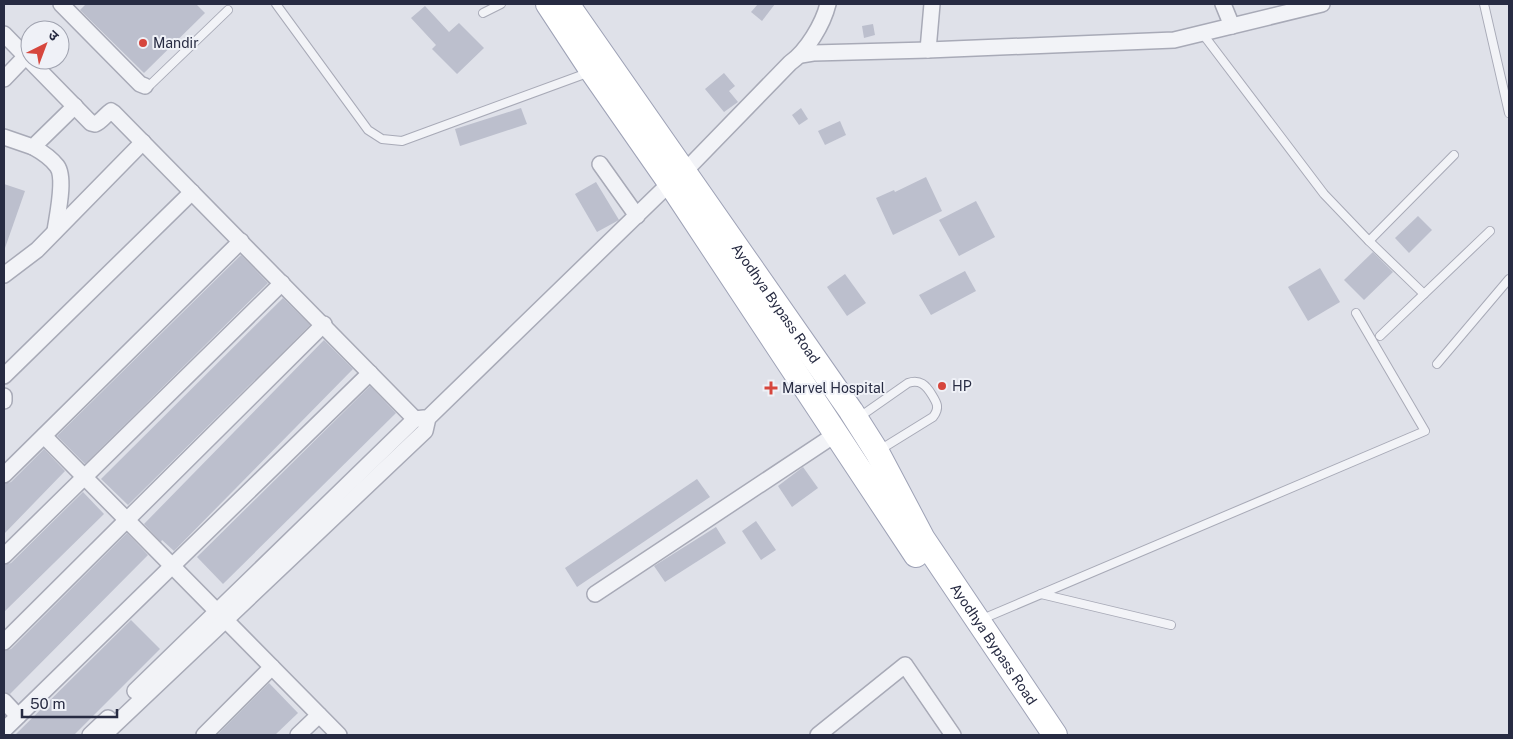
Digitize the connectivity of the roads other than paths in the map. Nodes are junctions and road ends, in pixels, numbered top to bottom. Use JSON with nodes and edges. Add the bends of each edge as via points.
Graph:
{"nodes":[{"id":1,"x":61,"y":4,"type":"edge"},
{"id":2,"x":276,"y":4,"type":"edge"},
{"id":3,"x":501,"y":4,"type":"edge"},
{"id":4,"x":548,"y":4,"type":"edge"},
{"id":5,"x":567,"y":4,"type":"edge"},
{"id":6,"x":828,"y":4,"type":"edge"},
{"id":7,"x":932,"y":4,"type":"edge"},
{"id":8,"x":1223,"y":4,"type":"edge"},
{"id":9,"x":1322,"y":4,"type":"edge"},
{"id":10,"x":1484,"y":4,"type":"edge"},
{"id":11,"x":228,"y":10,"type":"dead end"},
{"id":12,"x":483,"y":13,"type":"dead end"},
{"id":13,"x":1232,"y":26,"type":"junction"},
{"id":14,"x":1202,"y":33,"type":"junction"},
{"id":15,"x":4,"y":34,"type":"edge"},
{"id":16,"x":20,"y":50,"type":"edge"},
{"id":17,"x":928,"y":50,"type":"junction"},
{"id":18,"x":801,"y":55,"type":"junction"},
{"id":19,"x":20,"y":62,"type":"edge"},
{"id":20,"x":39,"y":70,"type":"edge"},
{"id":21,"x":592,"y":71,"type":"junction"},
{"id":22,"x":4,"y":79,"type":"edge"},
{"id":23,"x":145,"y":86,"type":"joint"},
{"id":24,"x":74,"y":106,"type":"junction"},
{"id":25,"x":1509,"y":113,"type":"edge"},
{"id":26,"x":4,"y":137,"type":"edge"},
{"id":27,"x":143,"y":142,"type":"junction"},
{"id":28,"x":33,"y":146,"type":"junction"},
{"id":29,"x":1454,"y":155,"type":"dead end"},
{"id":30,"x":600,"y":164,"type":"dead end"},
{"id":31,"x":677,"y":177,"type":"junction"},
{"id":32,"x":192,"y":192,"type":"junction"},
{"id":33,"x":636,"y":216,"type":"junction"},
{"id":34,"x":55,"y":231,"type":"junction"},
{"id":35,"x":1490,"y":231,"type":"dead end"},
{"id":36,"x":241,"y":241,"type":"junction"},
{"id":37,"x":1369,"y":241,"type":"junction"},
{"id":38,"x":4,"y":275,"type":"edge"},
{"id":39,"x":1509,"y":279,"type":"edge"},
{"id":40,"x":282,"y":283,"type":"junction"},
{"id":41,"x":1424,"y":294,"type":"junction"},
{"id":42,"x":1356,"y":313,"type":"dead end"},
{"id":43,"x":324,"y":324,"type":"junction"},
{"id":44,"x":1380,"y":336,"type":"dead end"},
{"id":45,"x":1437,"y":364,"type":"dead end"},
{"id":46,"x":370,"y":372,"type":"junction"},
{"id":47,"x":4,"y":376,"type":"edge"},
{"id":48,"x":4,"y":396,"type":"edge"},
{"id":49,"x":4,"y":401,"type":"edge"},
{"id":50,"x":422,"y":419,"type":"junction"},
{"id":51,"x":856,"y":420,"type":"junction"},
{"id":52,"x":836,"y":434,"type":"junction"},
{"id":53,"x":44,"y":436,"type":"junction"},
{"id":54,"x":877,"y":452,"type":"junction"},
{"id":55,"x":857,"y":465,"type":"junction"},
{"id":56,"x":4,"y":475,"type":"edge"},
{"id":57,"x":84,"y":477,"type":"junction"},
{"id":58,"x":126,"y":519,"type":"junction"},
{"id":59,"x":4,"y":556,"type":"edge"},
{"id":60,"x":172,"y":566,"type":"junction"},
{"id":61,"x":595,"y":594,"type":"dead end"},
{"id":62,"x":1042,"y":594,"type":"junction"},
{"id":63,"x":221,"y":617,"type":"junction"},
{"id":64,"x":978,"y":620,"type":"junction"},
{"id":65,"x":1171,"y":625,"type":"dead end"},
{"id":66,"x":4,"y":642,"type":"edge"},
{"id":67,"x":272,"y":668,"type":"junction"},
{"id":68,"x":4,"y":702,"type":"edge"},
{"id":69,"x":319,"y":715,"type":"junction"},
{"id":70,"x":18,"y":716,"type":"junction"},
{"id":71,"x":4,"y":730,"type":"edge"},
{"id":72,"x":90,"y":735,"type":"edge"},
{"id":73,"x":104,"y":735,"type":"edge"},
{"id":74,"x":204,"y":735,"type":"edge"},
{"id":75,"x":298,"y":735,"type":"edge"},
{"id":76,"x":339,"y":735,"type":"edge"},
{"id":77,"x":818,"y":735,"type":"edge"},
{"id":78,"x":953,"y":735,"type":"edge"},
{"id":79,"x":1036,"y":735,"type":"edge"},
{"id":80,"x":1055,"y":735,"type":"edge"}],
"edges":[{"from":1,"to":23,"type":"street"},
{"from":2,"to":21,"type":"lane","via":[[368,130],[382,140],[402,141]]},
{"from":3,"to":12,"type":"lane"},
{"from":4,"to":21,"type":"main road","name":"Ayodhya Bypass Road"},
{"from":5,"to":31,"type":"main road","name":"Ayodhya Bypass Road"},
{"from":6,"to":18,"type":"street"},
{"from":7,"to":17,"type":"street"},
{"from":8,"to":13,"type":"street"},
{"from":9,"to":13,"type":"street"},
{"from":10,"to":25,"type":"lane"},
{"from":11,"to":23,"type":"lane"},
{"from":13,"to":14,"type":"street"},
{"from":14,"to":17,"type":"street","via":[[1174,40]]},
{"from":14,"to":37,"type":"lane","via":[[1324,194]]},
{"from":15,"to":16,"type":"street"},
{"from":17,"to":18,"type":"street"},
{"from":18,"to":31,"type":"street"},
{"from":19,"to":22,"type":"street"},
{"from":20,"to":24,"type":"street"},
{"from":21,"to":31,"type":"main road","name":"Ayodhya Bypass Road"},
{"from":24,"to":27,"type":"street","via":[[95,124],[111,111]]},
{"from":24,"to":28,"type":"street"},
{"from":26,"to":28,"type":"street"},
{"from":27,"to":32,"type":"street"},
{"from":27,"to":34,"type":"street"},
{"from":28,"to":34,"type":"street","via":[[59,168],[62,187]]},
{"from":29,"to":37,"type":"lane"},
{"from":30,"to":33,"type":"street"},
{"from":31,"to":33,"type":"street"},
{"from":31,"to":51,"type":"main road","name":"Ayodhya Bypass Road"},
{"from":31,"to":52,"type":"main road","name":"Ayodhya Bypass Road"},
{"from":32,"to":36,"type":"street"},
{"from":32,"to":47,"type":"street"},
{"from":33,"to":50,"type":"street"},
{"from":34,"to":38,"type":"street","via":[[37,250]]},
{"from":35,"to":41,"type":"lane"},
{"from":36,"to":40,"type":"street"},
{"from":36,"to":53,"type":"street"},
{"from":37,"to":41,"type":"lane"},
{"from":39,"to":45,"type":"lane"},
{"from":40,"to":43,"type":"street"},
{"from":40,"to":57,"type":"street"},
{"from":41,"to":44,"type":"lane"},
{"from":42,"to":62,"type":"lane","via":[[1425,431]]},
{"from":43,"to":46,"type":"street"},
{"from":43,"to":58,"type":"street"},
{"from":46,"to":50,"type":"street"},
{"from":46,"to":60,"type":"street"},
{"from":48,"to":49,"type":"street"},
{"from":50,"to":63,"type":"street","via":[[424,431]]},
{"from":51,"to":52,"type":"main road"},
{"from":51,"to":54,"type":"main road","name":"Ayodhya Bypass Road"},
{"from":51,"to":54,"type":"lane","via":[[908,383],[922,383],[927,387],[938,404],[933,417]]},
{"from":52,"to":55,"type":"main road","name":"Ayodhya Bypass Road"},
{"from":52,"to":61,"type":"street"},
{"from":53,"to":56,"type":"street"},
{"from":53,"to":57,"type":"street"},
{"from":54,"to":55,"type":"main road"},
{"from":54,"to":64,"type":"main road","name":"Ayodhya Bypass Road","via":[[923,539]]},
{"from":55,"to":79,"type":"main road","name":"Ayodhya Bypass Road"},
{"from":57,"to":58,"type":"street"},
{"from":57,"to":59,"type":"street"},
{"from":58,"to":60,"type":"street"},
{"from":58,"to":66,"type":"street"},
{"from":60,"to":63,"type":"street"},
{"from":60,"to":70,"type":"street"},
{"from":62,"to":64,"type":"lane"},
{"from":62,"to":65,"type":"lane"},
{"from":63,"to":67,"type":"street"},
{"from":63,"to":72,"type":"street"},
{"from":63,"to":73,"type":"street"},
{"from":64,"to":80,"type":"main road","name":"Ayodhya Bypass Road"},
{"from":67,"to":69,"type":"street"},
{"from":67,"to":74,"type":"street"},
{"from":68,"to":70,"type":"street"},
{"from":69,"to":75,"type":"street"},
{"from":69,"to":76,"type":"street"},
{"from":70,"to":71,"type":"street"},
{"from":77,"to":78,"type":"street","via":[[905,665]]}]}
